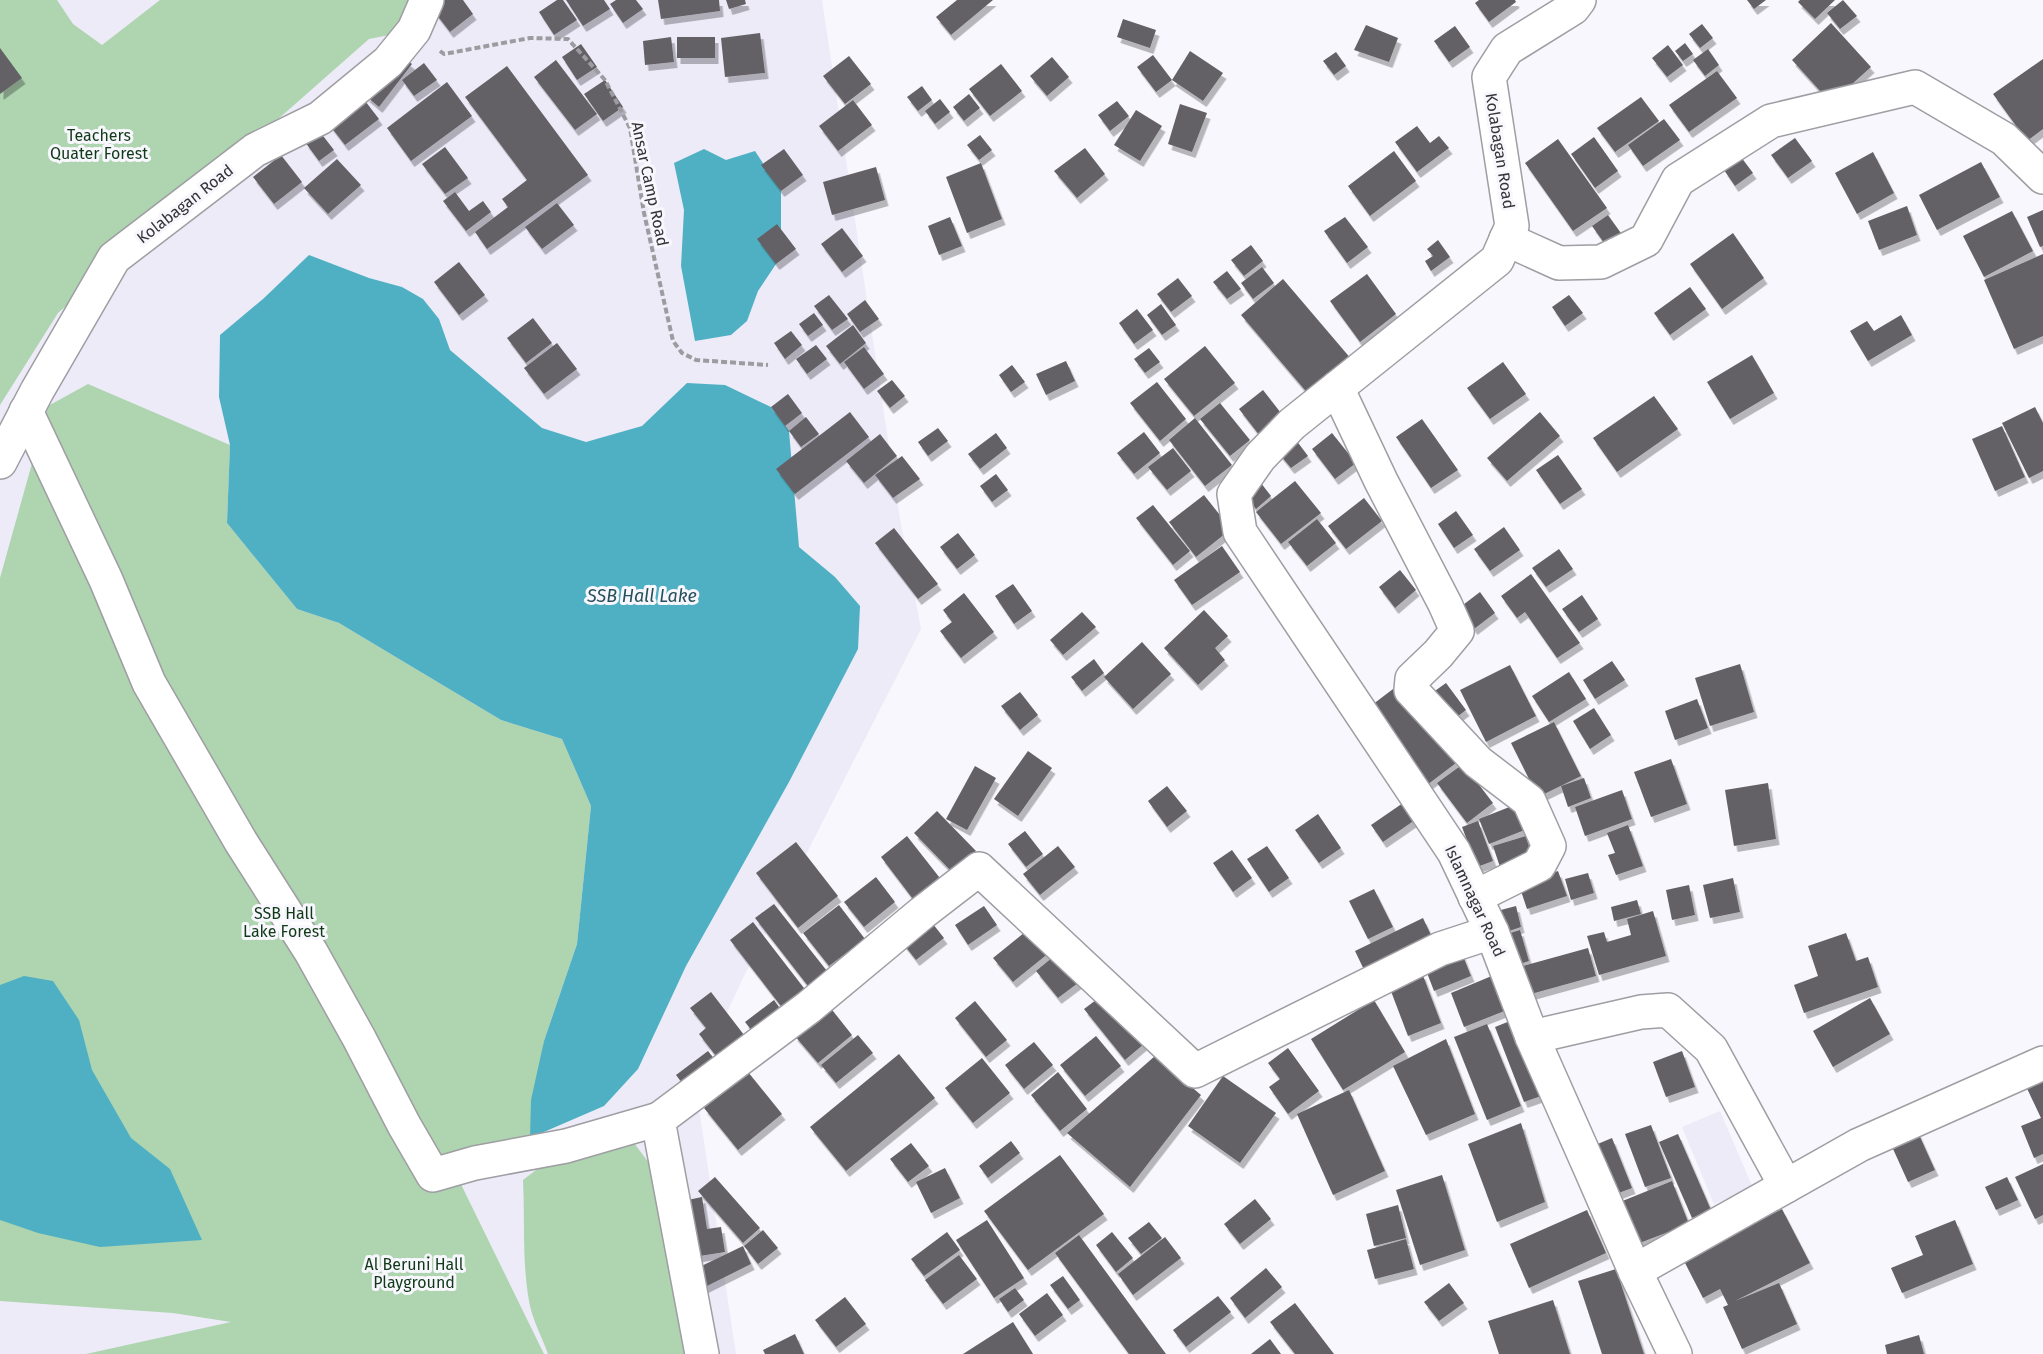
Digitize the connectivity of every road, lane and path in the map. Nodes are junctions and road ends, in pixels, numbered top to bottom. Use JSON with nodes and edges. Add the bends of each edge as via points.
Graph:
{"nodes":[{"id":1,"x":427,"y":0,"type":"edge"},
{"id":2,"x":1579,"y":0,"type":"edge"},
{"id":3,"x":414,"y":30,"type":"junction"},
{"id":4,"x":2043,"y":177,"type":"edge"},
{"id":5,"x":1506,"y":239,"type":"junction"},
{"id":6,"x":768,"y":365,"type":"dead end"},
{"id":7,"x":1337,"y":388,"type":"junction"},
{"id":8,"x":26,"y":411,"type":"junction"},
{"id":9,"x":1292,"y":424,"type":"joint"},
{"id":10,"x":0,"y":462,"type":"edge"},
{"id":11,"x":1475,"y":897,"type":"junction"},
{"id":12,"x":1492,"y":933,"type":"junction"},
{"id":13,"x":1533,"y":1037,"type":"junction"},
{"id":14,"x":2043,"y":1063,"type":"edge"},
{"id":15,"x":659,"y":1119,"type":"junction"},
{"id":16,"x":1786,"y":1186,"type":"junction"},
{"id":17,"x":1635,"y":1271,"type":"junction"},
{"id":18,"x":702,"y":1354,"type":"edge"},
{"id":19,"x":1675,"y":1354,"type":"edge"}],
"edges":[{"from":1,"to":3,"type":"street","name":"Kolabagan Road"},
{"from":2,"to":5,"type":"street","name":"Kolabagan Road","via":[[1573,8],[1507,49],[1489,77],[1512,226]]},
{"from":3,"to":6,"type":"path","name":"Ansar Camp Road","via":[[444,54],[530,38],[568,39],[605,80],[630,128],[644,213],[673,341],[681,353],[696,360]]},
{"from":3,"to":8,"type":"street","name":"Kolabagan Road","via":[[388,62],[320,118],[255,150],[114,258]]},
{"from":4,"to":5,"type":"street","via":[[2004,139],[1915,87],[1771,121],[1678,180],[1646,240],[1601,262],[1559,263]]},
{"from":5,"to":7,"type":"street","name":"Kolabagan Road","via":[[1497,260]]},
{"from":7,"to":9,"type":"street","name":"Kolabagan Road"},
{"from":7,"to":11,"type":"street","via":[[1457,631],[1412,679],[1411,690],[1478,762],[1529,801],[1549,846],[1539,865]]},
{"from":8,"to":10,"type":"street","name":"Kolabagan Road"},
{"from":8,"to":15,"type":"street","via":[[106,580],[149,683],[241,842],[311,952],[433,1175],[566,1146]]},
{"from":9,"to":11,"type":"street","name":"Islamnagar Road","via":[[1260,457],[1234,494],[1240,532],[1454,852]]},
{"from":11,"to":12,"type":"street","name":"Islamnagar Road"},
{"from":12,"to":13,"type":"street","name":"Islamnagar Road"},
{"from":12,"to":15,"type":"street","via":[[1440,949],[1195,1071],[979,869],[809,1007]]},
{"from":13,"to":16,"type":"street","via":[[1641,1012],[1668,1010],[1711,1049]]},
{"from":13,"to":17,"type":"street","name":"Islamnagar Road"},
{"from":14,"to":16,"type":"street","via":[[1859,1145]]},
{"from":15,"to":18,"type":"street"},
{"from":16,"to":17,"type":"street"},
{"from":17,"to":19,"type":"street","name":"Islamnagar Road"}]}
